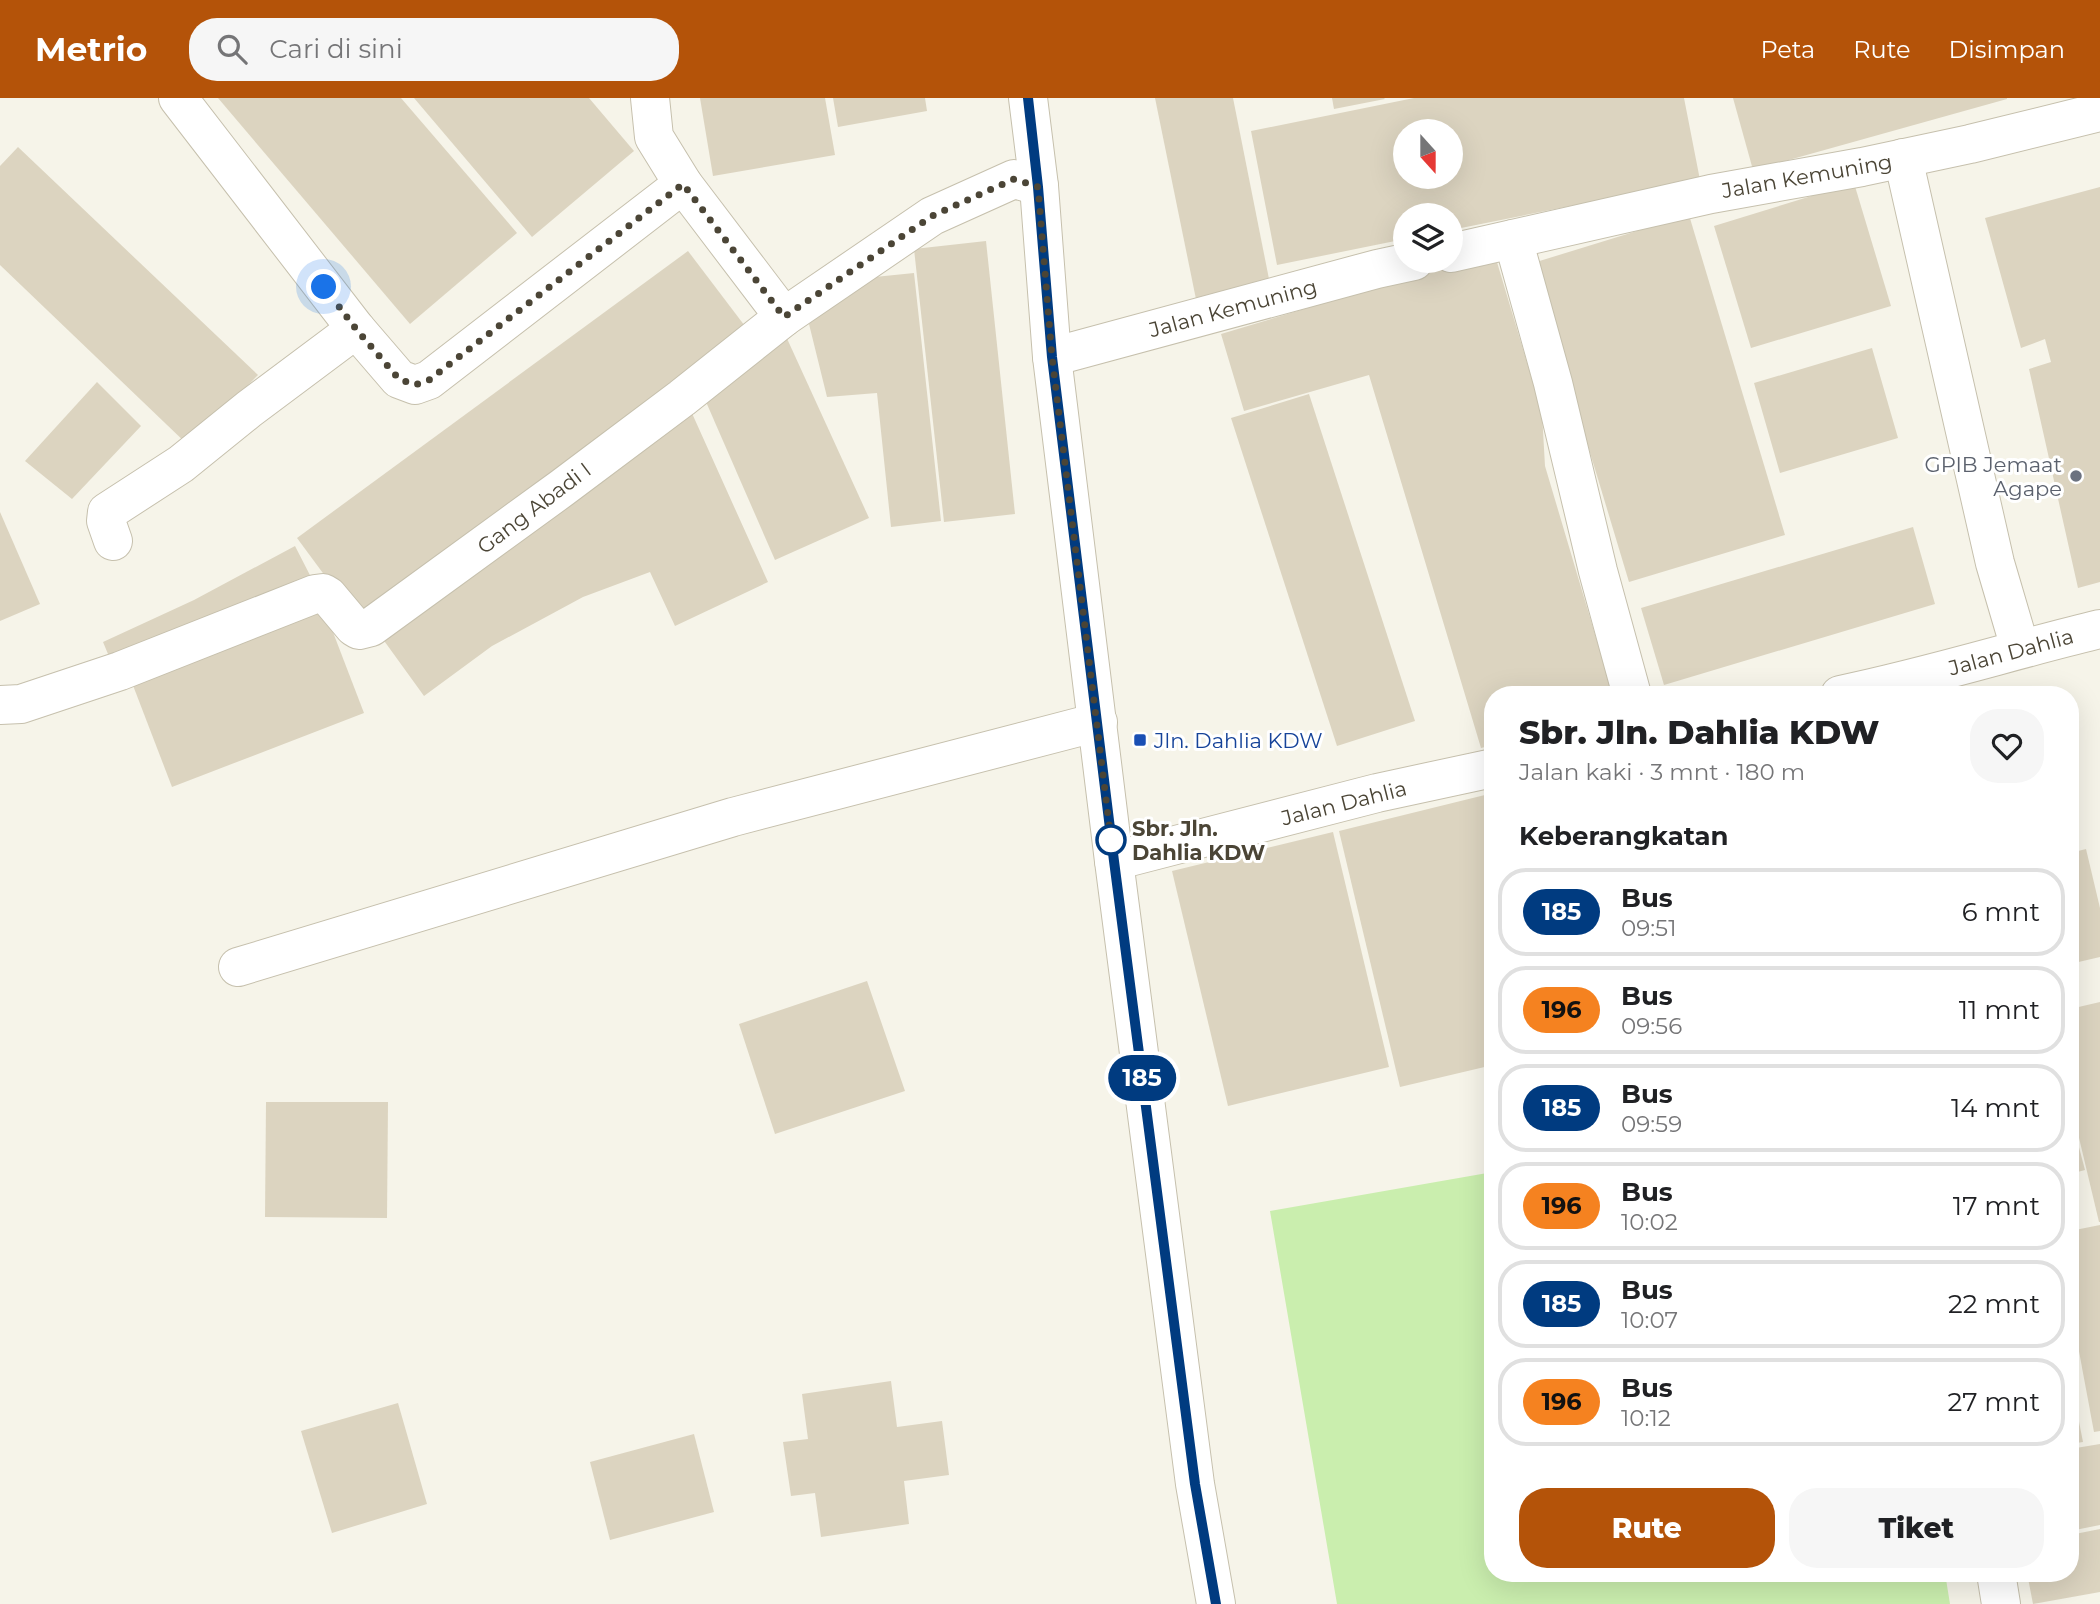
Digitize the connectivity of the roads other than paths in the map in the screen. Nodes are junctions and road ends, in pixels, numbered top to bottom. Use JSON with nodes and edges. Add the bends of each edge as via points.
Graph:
{"nodes":[{"id":1,"x":178,"y":98,"type":"edge"},
{"id":2,"x":622,"y":98,"type":"edge"},
{"id":3,"x":650,"y":98,"type":"edge"},
{"id":4,"x":1028,"y":98,"type":"edge"},
{"id":5,"x":2100,"y":112,"type":"edge"},
{"id":6,"x":654,"y":137,"type":"junction"},
{"id":7,"x":1903,"y":158,"type":"junction"},
{"id":8,"x":683,"y":184,"type":"junction"},
{"id":9,"x":1038,"y":187,"type":"junction"},
{"id":10,"x":1513,"y":239,"type":"junction"},
{"id":11,"x":1463,"y":250,"type":"edge"},
{"id":12,"x":1393,"y":266,"type":"edge"},
{"id":13,"x":784,"y":317,"type":"junction"},
{"id":14,"x":356,"y":329,"type":"junction"},
{"id":15,"x":1052,"y":357,"type":"junction"},
{"id":16,"x":113,"y":541,"type":"dead end"},
{"id":17,"x":2100,"y":629,"type":"edge"},
{"id":18,"x":2020,"y":648,"type":"junction"},
{"id":19,"x":1630,"y":686,"type":"edge"},
{"id":20,"x":1904,"y":686,"type":"edge"},
{"id":21,"x":0,"y":705,"type":"edge"},
{"id":22,"x":1098,"y":722,"type":"junction"},
{"id":23,"x":1484,"y":770,"type":"edge"},
{"id":24,"x":1114,"y":861,"type":"junction"},
{"id":25,"x":238,"y":967,"type":"dead end"},
{"id":26,"x":1997,"y":1582,"type":"edge"},
{"id":27,"x":1216,"y":1604,"type":"edge"},
{"id":28,"x":2001,"y":1604,"type":"edge"}],
"edges":[{"from":1,"to":14,"type":"street"},
{"from":2,"to":6,"type":"street"},
{"from":3,"to":6,"type":"street"},
{"from":4,"to":9,"type":"street"},
{"from":5,"to":7,"type":"street","name":"Jalan Kemuning"},
{"from":6,"to":8,"type":"street"},
{"from":7,"to":10,"type":"street","name":"Jalan Kemuning","via":[[1711,194]]},
{"from":7,"to":18,"type":"street","via":[[1995,564]]},
{"from":8,"to":13,"type":"street"},
{"from":8,"to":14,"type":"street","via":[[429,380],[415,385],[399,379]]},
{"from":9,"to":13,"type":"street","name":"Gang Abadi I","via":[[1014,179],[932,216]]},
{"from":9,"to":15,"type":"street"},
{"from":10,"to":11,"type":"street","name":"Jalan Kemuning"},
{"from":10,"to":19,"type":"street"},
{"from":12,"to":15,"type":"street","name":"Jalan Kemuning"},
{"from":13,"to":21,"type":"street","name":"Gang Abadi I","via":[[682,398],[371,627],[359,630],[328,596],[314,594],[120,671],[21,704]]},
{"from":14,"to":16,"type":"street","via":[[181,464],[107,512]]},
{"from":15,"to":22,"type":"street"},
{"from":17,"to":18,"type":"street","name":"Jalan Dahlia"},
{"from":18,"to":20,"type":"street","name":"Jalan Dahlia"},
{"from":22,"to":24,"type":"street"},
{"from":22,"to":25,"type":"street","via":[[733,817]]},
{"from":23,"to":24,"type":"street","name":"Jalan Dahlia"},
{"from":24,"to":27,"type":"street","via":[[1195,1484]]},
{"from":26,"to":28,"type":"street"}]}
